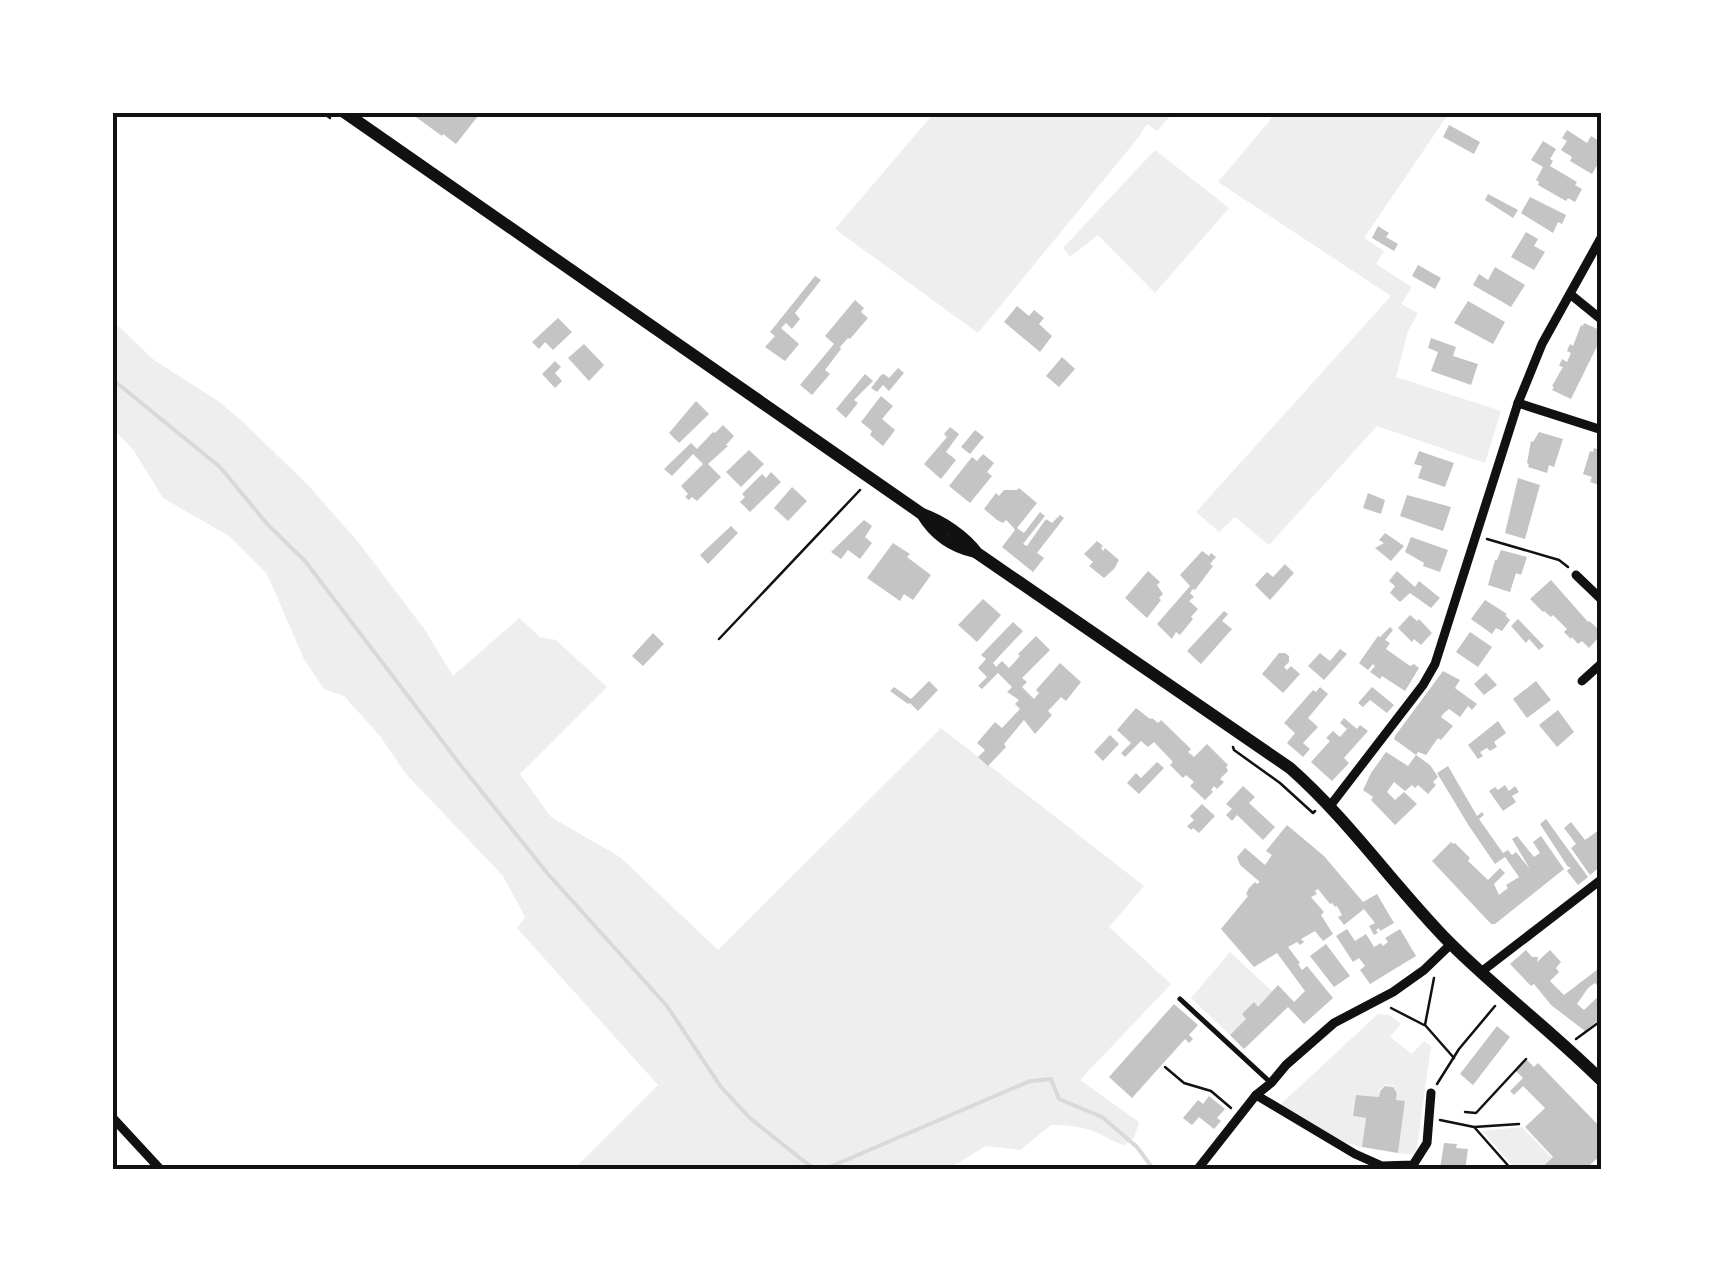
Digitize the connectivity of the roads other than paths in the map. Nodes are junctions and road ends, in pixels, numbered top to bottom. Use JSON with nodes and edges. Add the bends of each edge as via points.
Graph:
{"nodes":[{"id":1,"x":344,"y":112,"type":"edge"},
{"id":2,"x":1602,"y":236,"type":"edge"},
{"id":3,"x":1570,"y":294,"type":"junction"},
{"id":4,"x":1602,"y":320,"type":"edge"},
{"id":5,"x":1518,"y":403,"type":"junction"},
{"id":6,"x":1602,"y":430,"type":"edge"},
{"id":7,"x":1576,"y":575,"type":"road end"},
{"id":8,"x":1602,"y":600,"type":"edge"},
{"id":9,"x":1602,"y":662,"type":"edge"},
{"id":10,"x":1582,"y":680,"type":"dead end"},
{"id":11,"x":1330,"y":806,"type":"junction"},
{"id":12,"x":1602,"y":879,"type":"edge"},
{"id":13,"x":1452,"y":944,"type":"junction"},
{"id":14,"x":1481,"y":972,"type":"junction"},
{"id":15,"x":1180,"y":999,"type":"dead end"},
{"id":16,"x":1602,"y":1081,"type":"edge"},
{"id":17,"x":1271,"y":1084,"type":"junction"},
{"id":18,"x":1431,"y":1093,"type":"road end"},
{"id":19,"x":1256,"y":1095,"type":"junction"},
{"id":20,"x":112,"y":1117,"type":"edge"},
{"id":21,"x":161,"y":1170,"type":"edge"},
{"id":22,"x":1197,"y":1170,"type":"edge"}],
"edges":[{"from":1,"to":11,"type":"main road","via":[[1290,768]]},
{"from":2,"to":3,"type":"street"},
{"from":3,"to":4,"type":"street"},
{"from":3,"to":5,"type":"street"},
{"from":5,"to":6,"type":"street"},
{"from":5,"to":11,"type":"street","via":[[1435,664]]},
{"from":7,"to":8,"type":"street"},
{"from":9,"to":10,"type":"street"},
{"from":11,"to":13,"type":"main road"},
{"from":12,"to":14,"type":"street"},
{"from":13,"to":14,"type":"main road"},
{"from":13,"to":17,"type":"street","via":[[1394,992],[1334,1023]]},
{"from":14,"to":16,"type":"main road"},
{"from":15,"to":17,"type":"lane"},
{"from":17,"to":19,"type":"street"},
{"from":18,"to":19,"type":"street","via":[[1427,1142],[1412,1165],[1382,1166]]},
{"from":19,"to":22,"type":"street"},
{"from":20,"to":21,"type":"street"}]}
